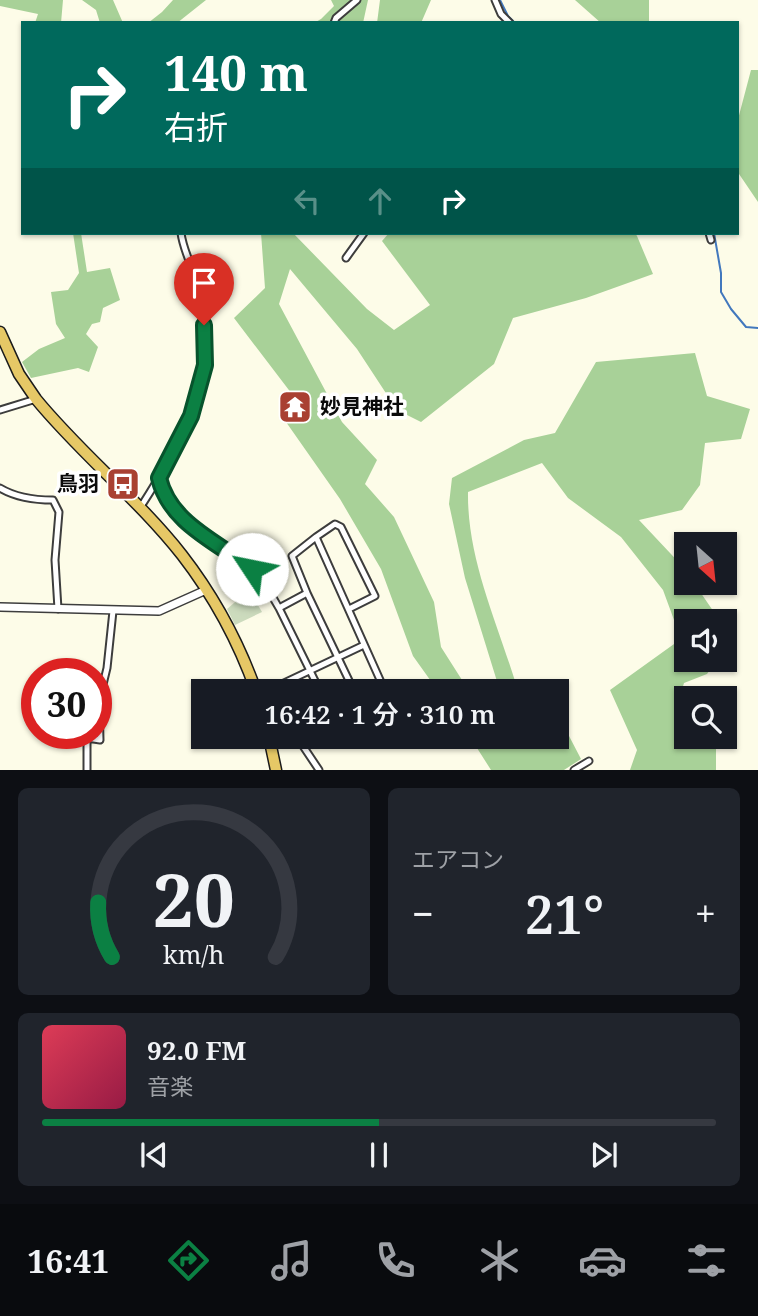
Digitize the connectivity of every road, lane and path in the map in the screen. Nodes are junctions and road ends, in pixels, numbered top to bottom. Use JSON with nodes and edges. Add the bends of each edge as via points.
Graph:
{"nodes":[{"id":1,"x":357,"y":0,"type":"edge"},
{"id":2,"x":495,"y":0,"type":"edge"},
{"id":3,"x":335,"y":21,"type":"edge"},
{"id":4,"x":508,"y":21,"type":"edge"},
{"id":5,"x":182,"y":235,"type":"edge"},
{"id":6,"x":363,"y":235,"type":"edge"},
{"id":7,"x":346,"y":258,"type":"dead end"},
{"id":8,"x":0,"y":332,"type":"edge"},
{"id":9,"x":36,"y":399,"type":"junction"},
{"id":10,"x":0,"y":410,"type":"edge"},
{"id":11,"x":159,"y":478,"type":"junction"},
{"id":12,"x":0,"y":488,"type":"edge"},
{"id":13,"x":139,"y":508,"type":"junction"},
{"id":14,"x":316,"y":537,"type":"junction"},
{"id":15,"x":206,"y":590,"type":"junction"},
{"id":16,"x":307,"y":593,"type":"junction"},
{"id":17,"x":0,"y":607,"type":"edge"},
{"id":18,"x":279,"y":607,"type":"junction"},
{"id":19,"x":58,"y":609,"type":"junction"},
{"id":20,"x":349,"y":609,"type":"junction"},
{"id":21,"x":113,"y":611,"type":"junction"},
{"id":22,"x":364,"y":645,"type":"junction"},
{"id":23,"x":337,"y":658,"type":"junction"},
{"id":24,"x":309,"y":671,"type":"junction"},
{"id":25,"x":251,"y":679,"type":"edge"},
{"id":26,"x":292,"y":679,"type":"edge"},
{"id":27,"x":313,"y":679,"type":"edge"},
{"id":28,"x":348,"y":679,"type":"edge"},
{"id":29,"x":380,"y":679,"type":"edge"},
{"id":30,"x":272,"y":749,"type":"edge"},
{"id":31,"x":306,"y":749,"type":"edge"},
{"id":32,"x":589,"y":761,"type":"dead end"},
{"id":33,"x":87,"y":770,"type":"edge"},
{"id":34,"x":276,"y":770,"type":"edge"},
{"id":35,"x":320,"y":770,"type":"edge"},
{"id":36,"x":574,"y":770,"type":"edge"}],
"edges":[{"from":1,"to":3,"type":"street"},
{"from":2,"to":4,"type":"street"},
{"from":5,"to":11,"type":"street","via":[[203,302],[205,365],[191,416]]},
{"from":6,"to":7,"type":"street"},
{"from":8,"to":9,"type":"highway","via":[[15,368]]},
{"from":9,"to":10,"type":"street"},
{"from":9,"to":13,"type":"highway"},
{"from":11,"to":13,"type":"street"},
{"from":11,"to":18,"type":"street","via":[[166,500],[175,510],[252,569]]},
{"from":12,"to":19,"type":"street","via":[[53,500],[60,512],[55,560]]},
{"from":13,"to":15,"type":"highway"},
{"from":14,"to":16,"type":"street","via":[[292,556]]},
{"from":14,"to":20,"type":"street"},
{"from":14,"to":20,"type":"street","via":[[335,524],[341,527],[375,596]]},
{"from":15,"to":21,"type":"street","via":[[159,611]]},
{"from":15,"to":25,"type":"highway"},
{"from":16,"to":18,"type":"street"},
{"from":16,"to":23,"type":"street"},
{"from":17,"to":19,"type":"street"},
{"from":18,"to":24,"type":"street"},
{"from":19,"to":21,"type":"street"},
{"from":20,"to":22,"type":"street"},
{"from":21,"to":33,"type":"street","via":[[99,701],[100,740],[87,738]]},
{"from":22,"to":23,"type":"street"},
{"from":22,"to":29,"type":"street"},
{"from":23,"to":24,"type":"street"},
{"from":23,"to":28,"type":"street"},
{"from":24,"to":26,"type":"street"},
{"from":24,"to":27,"type":"street"},
{"from":30,"to":34,"type":"highway"},
{"from":31,"to":35,"type":"street"},
{"from":32,"to":36,"type":"street"}]}
